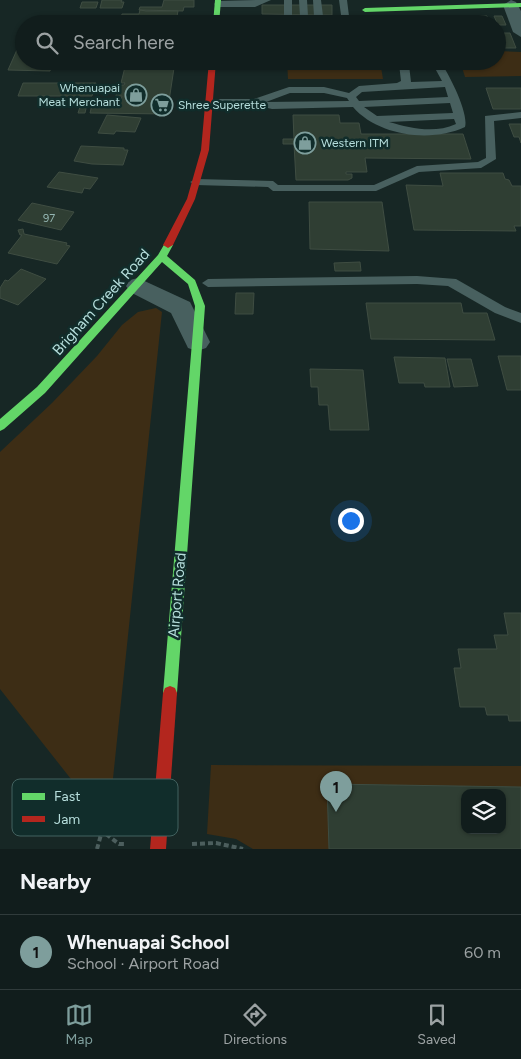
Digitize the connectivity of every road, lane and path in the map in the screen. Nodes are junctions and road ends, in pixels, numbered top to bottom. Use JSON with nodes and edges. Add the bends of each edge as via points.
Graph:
{"nodes":[{"id":1,"x":267,"y":0,"type":"edge"},
{"id":2,"x":288,"y":0,"type":"edge"},
{"id":3,"x":303,"y":0,"type":"edge"},
{"id":4,"x":317,"y":0,"type":"edge"},
{"id":5,"x":343,"y":0,"type":"edge"},
{"id":6,"x":218,"y":2,"type":"edge"},
{"id":7,"x":466,"y":3,"type":"edge"},
{"id":8,"x":516,"y":5,"type":"edge"},
{"id":9,"x":365,"y":10,"type":"dead end"},
{"id":10,"x":217,"y":15,"type":"edge"},
{"id":11,"x":288,"y":15,"type":"edge"},
{"id":12,"x":304,"y":15,"type":"edge"},
{"id":13,"x":318,"y":15,"type":"edge"},
{"id":14,"x":345,"y":15,"type":"edge"},
{"id":15,"x":521,"y":32,"type":"edge"},
{"id":16,"x":212,"y":70,"type":"edge"},
{"id":17,"x":405,"y":70,"type":"edge"},
{"id":18,"x":442,"y":70,"type":"edge"},
{"id":19,"x":447,"y":84,"type":"junction"},
{"id":20,"x":402,"y":85,"type":"junction"},
{"id":21,"x":352,"y":100,"type":"junction"},
{"id":22,"x":453,"y":100,"type":"junction"},
{"id":23,"x":210,"y":102,"type":"junction"},
{"id":24,"x":255,"y":102,"type":"junction"},
{"id":25,"x":521,"y":116,"type":"edge"},
{"id":26,"x":196,"y":182,"type":"junction"},
{"id":27,"x":162,"y":257,"type":"junction"},
{"id":28,"x":208,"y":284,"type":"dead end"},
{"id":29,"x":138,"y":286,"type":"junction"},
{"id":30,"x":521,"y":318,"type":"edge"},
{"id":31,"x":197,"y":342,"type":"junction"},
{"id":32,"x":0,"y":426,"type":"edge"},
{"id":33,"x":163,"y":779,"type":"edge"},
{"id":34,"x":101,"y":836,"type":"edge"},
{"id":35,"x":109,"y":836,"type":"edge"},
{"id":36,"x":159,"y":836,"type":"edge"},
{"id":37,"x":126,"y":844,"type":"dead end"},
{"id":38,"x":191,"y":844,"type":"dead end"},
{"id":39,"x":97,"y":849,"type":"edge"},
{"id":40,"x":158,"y":849,"type":"edge"},
{"id":41,"x":243,"y":849,"type":"edge"}],
"edges":[{"from":1,"to":6,"type":"lane","via":[[255,4]]},
{"from":2,"to":11,"type":"lane"},
{"from":3,"to":12,"type":"lane"},
{"from":4,"to":13,"type":"lane"},
{"from":5,"to":14,"type":"lane"},
{"from":6,"to":10,"type":"street"},
{"from":7,"to":8,"type":"street"},
{"from":7,"to":9,"type":"street","via":[[462,9]]},
{"from":8,"to":15,"type":"street"},
{"from":16,"to":23,"type":"street","name":"Brigham Creek Road"},
{"from":17,"to":20,"type":"lane","via":[[406,82]]},
{"from":18,"to":19,"type":"lane"},
{"from":19,"to":20,"type":"lane"},
{"from":19,"to":22,"type":"lane"},
{"from":20,"to":21,"type":"lane","via":[[359,89]]},
{"from":21,"to":22,"type":"lane"},
{"from":21,"to":22,"type":"lane","via":[[374,119],[459,116]]},
{"from":21,"to":24,"type":"lane","via":[[272,109]]},
{"from":21,"to":24,"type":"lane","via":[[324,90],[289,90]]},
{"from":23,"to":24,"type":"lane"},
{"from":23,"to":26,"type":"street","name":"Brigham Creek Road","via":[[205,150]]},
{"from":25,"to":26,"type":"lane","via":[[489,118],[492,159],[480,166],[417,169],[376,188]]},
{"from":26,"to":27,"type":"street","name":"Brigham Creek Road"},
{"from":27,"to":29,"type":"street","name":"Brigham Creek Road"},
{"from":27,"to":31,"type":"street","name":"Airport Road","via":[[190,278],[198,289]]},
{"from":28,"to":30,"type":"lane","via":[[451,282]]},
{"from":29,"to":31,"type":"street","name":"Airport Road","via":[[181,308]]},
{"from":29,"to":32,"type":"street","name":"Brigham Creek Road","via":[[41,390]]},
{"from":31,"to":33,"type":"street","name":"Airport Road"},
{"from":34,"to":39,"type":"path"},
{"from":35,"to":37,"type":"path","via":[[119,844]]},
{"from":36,"to":40,"type":"street","name":"Airport Road"},
{"from":38,"to":41,"type":"path","via":[[216,843]]}]}
